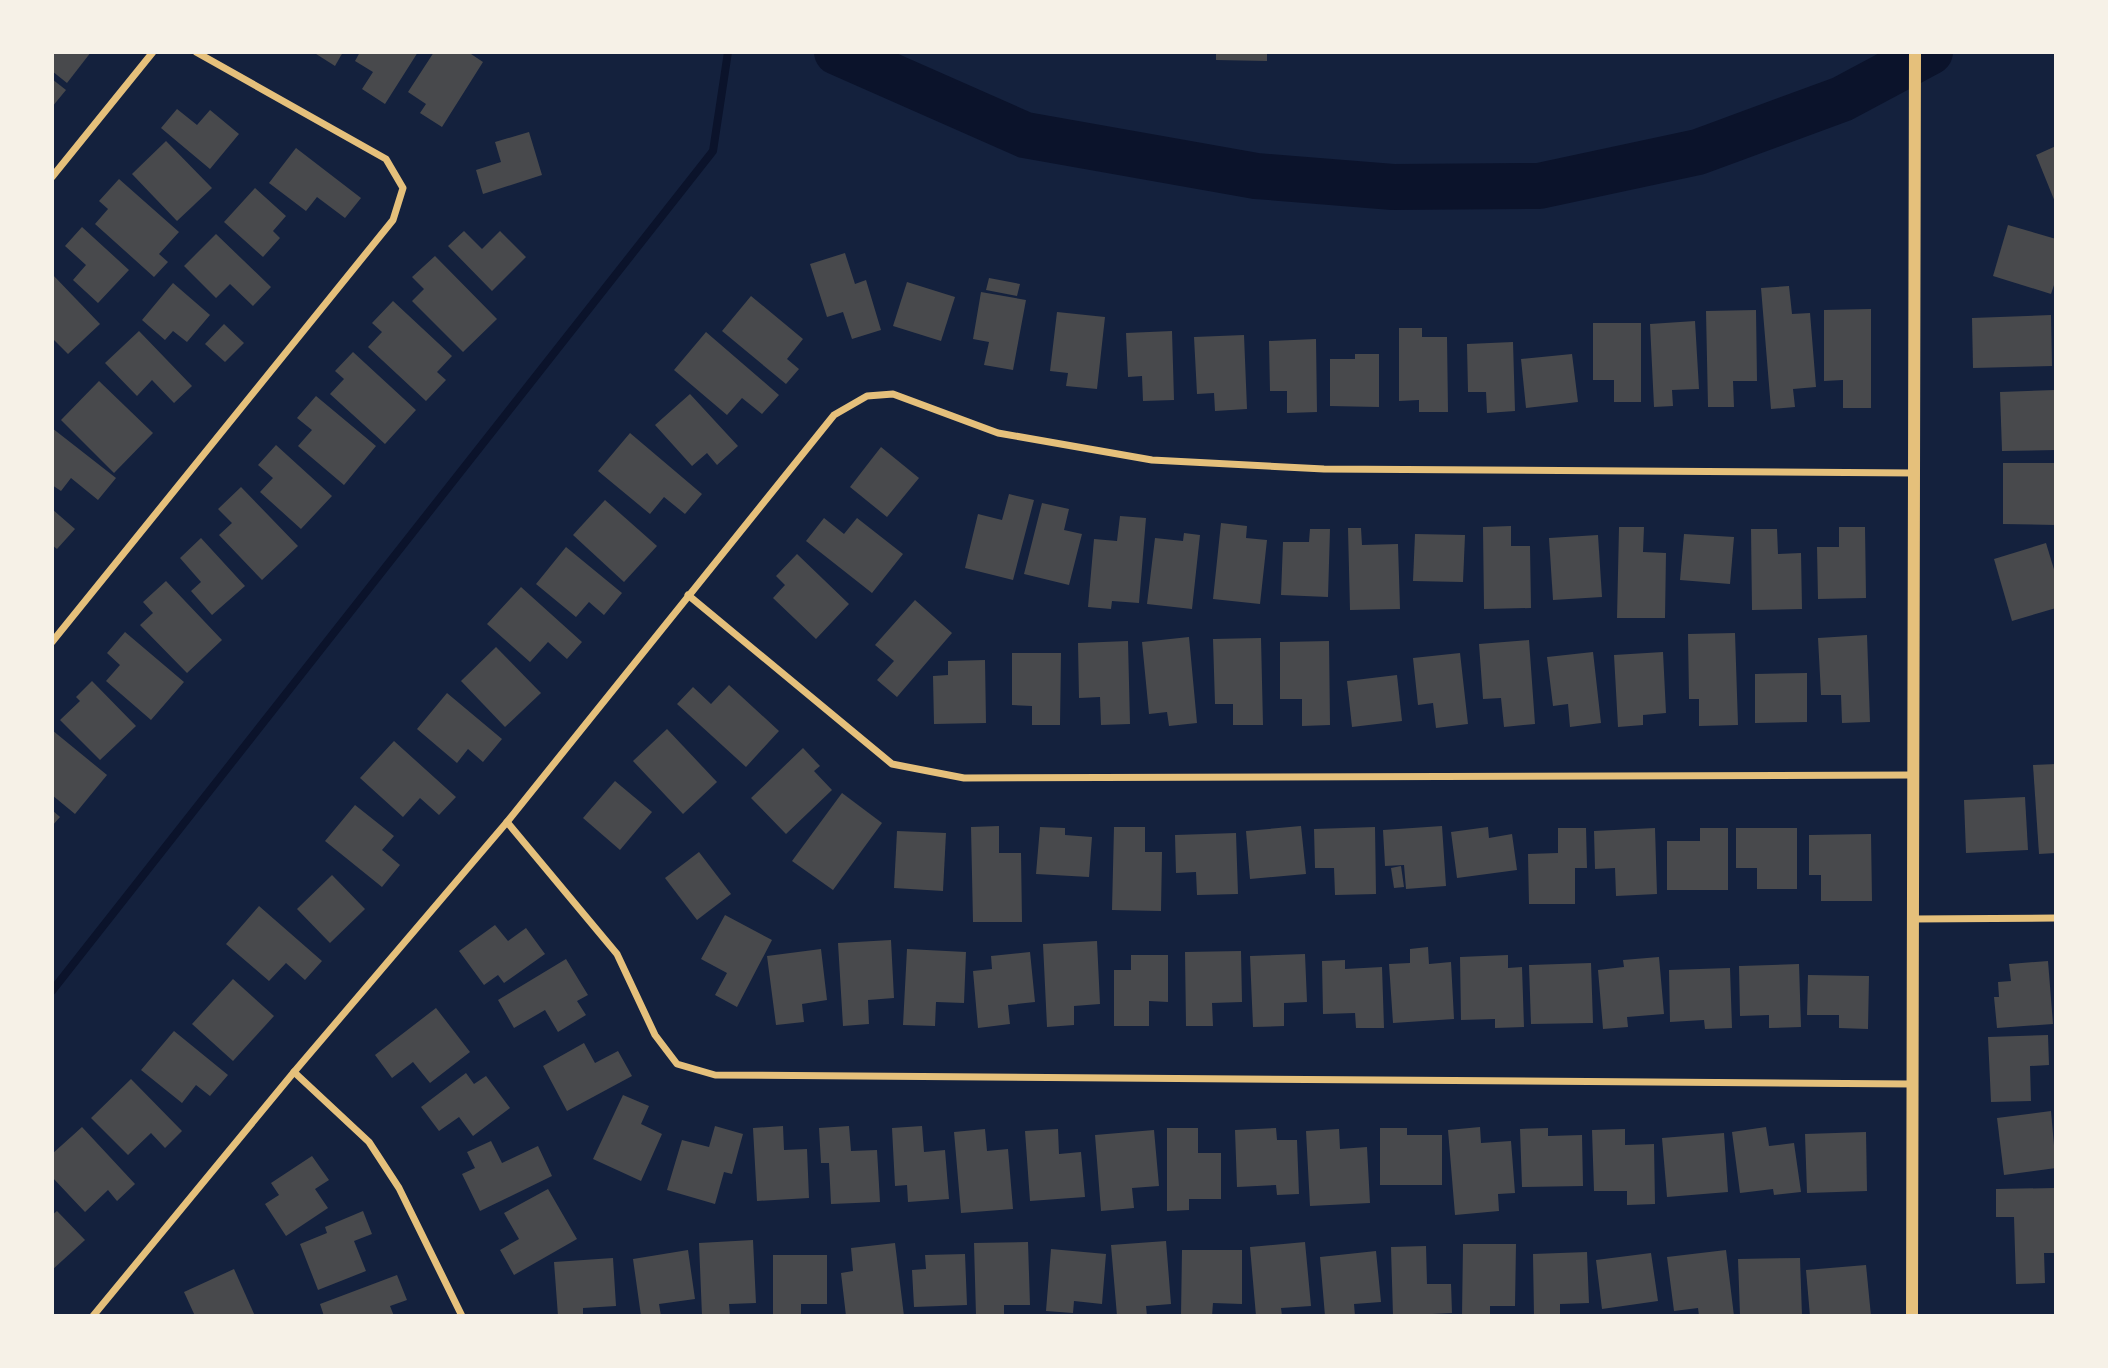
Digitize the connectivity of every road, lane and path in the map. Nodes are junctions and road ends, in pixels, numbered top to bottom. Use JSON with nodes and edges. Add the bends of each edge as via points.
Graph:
{"nodes":[{"id":1,"x":153,"y":52,"type":"edge"},
{"id":2,"x":195,"y":52,"type":"edge"},
{"id":3,"x":1915,"y":52,"type":"edge"},
{"id":4,"x":52,"y":177,"type":"edge"},
{"id":5,"x":1914,"y":473,"type":"junction"},
{"id":6,"x":688,"y":596,"type":"junction"},
{"id":7,"x":52,"y":642,"type":"edge"},
{"id":8,"x":1913,"y":775,"type":"junction"},
{"id":9,"x":507,"y":822,"type":"junction"},
{"id":10,"x":2056,"y":918,"type":"edge"},
{"id":11,"x":1913,"y":919,"type":"junction"},
{"id":12,"x":294,"y":1072,"type":"junction"},
{"id":13,"x":1912,"y":1084,"type":"junction"},
{"id":14,"x":99,"y":1314,"type":"edge"},
{"id":15,"x":462,"y":1315,"type":"edge"},
{"id":16,"x":1912,"y":1315,"type":"edge"}],
"edges":[{"from":1,"to":4,"type":"street"},
{"from":2,"to":7,"type":"street","via":[[386,159],[403,188],[393,220]]},
{"from":3,"to":5,"type":"street"},
{"from":5,"to":6,"type":"street","via":[[1324,469],[1152,460],[998,433],[893,394],[867,396],[834,415]]},
{"from":5,"to":8,"type":"street"},
{"from":6,"to":8,"type":"street","via":[[892,764],[964,778]]},
{"from":6,"to":9,"type":"street"},
{"from":8,"to":11,"type":"street"},
{"from":9,"to":12,"type":"street"},
{"from":9,"to":13,"type":"street","via":[[617,954],[655,1035],[677,1064],[715,1075]]},
{"from":10,"to":11,"type":"street"},
{"from":11,"to":13,"type":"street"},
{"from":12,"to":14,"type":"street"},
{"from":12,"to":15,"type":"street","via":[[369,1142],[399,1188]]},
{"from":13,"to":16,"type":"street"}]}
